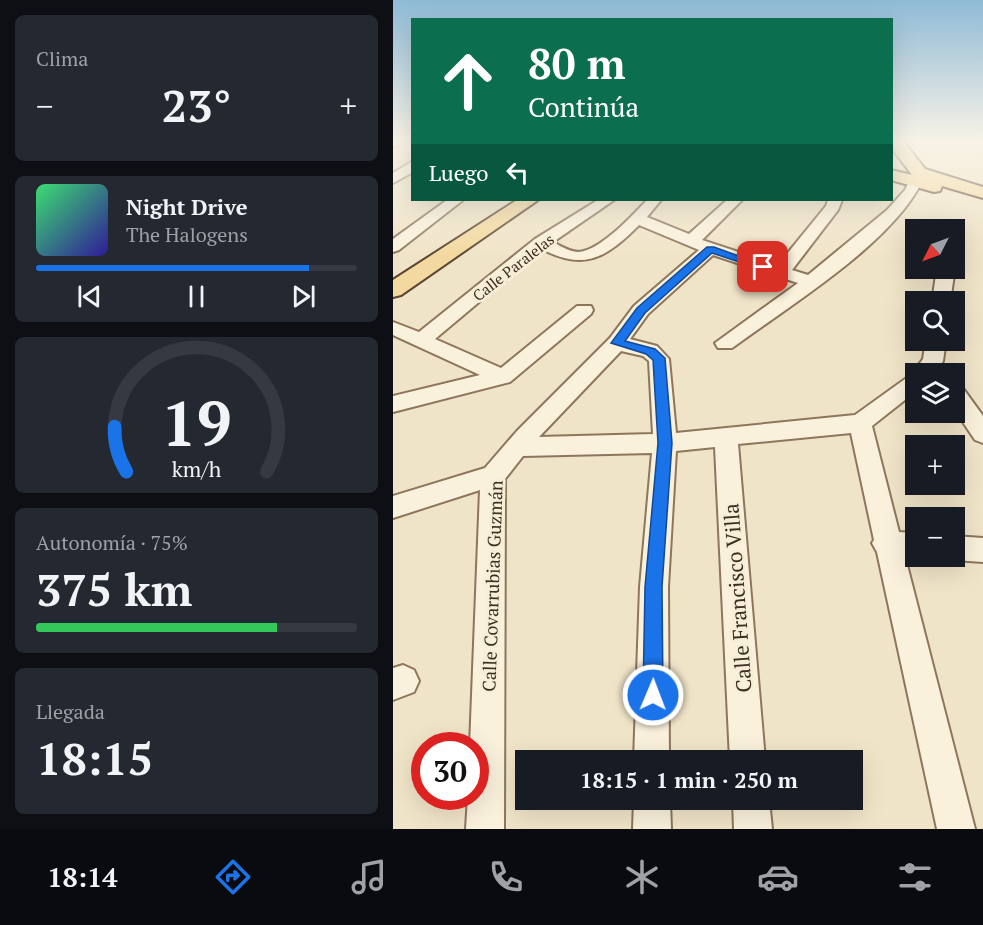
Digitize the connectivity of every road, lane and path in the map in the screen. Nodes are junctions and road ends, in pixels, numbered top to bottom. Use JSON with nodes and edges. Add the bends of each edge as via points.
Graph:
{"nodes":[{"id":1,"x":918,"y":180,"type":"edge"},
{"id":2,"x":924,"y":180,"type":"edge"},
{"id":3,"x":983,"y":194,"type":"edge"},
{"id":4,"x":455,"y":201,"type":"edge"},
{"id":5,"x":527,"y":201,"type":"edge"},
{"id":6,"x":605,"y":201,"type":"edge"},
{"id":7,"x":653,"y":201,"type":"edge"},
{"id":8,"x":734,"y":201,"type":"edge"},
{"id":9,"x":835,"y":201,"type":"edge"},
{"id":10,"x":638,"y":219,"type":"junction"},
{"id":11,"x":541,"y":242,"type":"junction"},
{"id":12,"x":701,"y":245,"type":"junction"},
{"id":13,"x":393,"y":247,"type":"edge"},
{"id":14,"x":781,"y":273,"type":"junction"},
{"id":15,"x":809,"y":281,"type":"junction"},
{"id":16,"x":393,"y":290,"type":"edge"},
{"id":17,"x":584,"y":310,"type":"dead end"},
{"id":18,"x":393,"y":328,"type":"edge"},
{"id":19,"x":422,"y":340,"type":"junction"},
{"id":20,"x":617,"y":343,"type":"junction"},
{"id":21,"x":725,"y":343,"type":"dead end"},
{"id":22,"x":503,"y":377,"type":"junction"},
{"id":23,"x":905,"y":386,"type":"edge"},
{"id":24,"x":393,"y":404,"type":"edge"},
{"id":25,"x":965,"y":408,"type":"edge"},
{"id":26,"x":859,"y":423,"type":"junction"},
{"id":27,"x":983,"y":434,"type":"edge"},
{"id":28,"x":726,"y":435,"type":"junction"},
{"id":29,"x":665,"y":443,"type":"junction"},
{"id":30,"x":517,"y":447,"type":"junction"},
{"id":31,"x":493,"y":476,"type":"junction"},
{"id":32,"x":393,"y":507,"type":"edge"},
{"id":33,"x":886,"y":543,"type":"junction"},
{"id":34,"x":905,"y":544,"type":"edge"},
{"id":35,"x":965,"y":549,"type":"edge"},
{"id":36,"x":983,"y":550,"type":"edge"},
{"id":37,"x":652,"y":750,"type":"edge"},
{"id":38,"x":747,"y":750,"type":"edge"},
{"id":39,"x":652,"y":810,"type":"edge"},
{"id":40,"x":752,"y":810,"type":"edge"},
{"id":41,"x":485,"y":829,"type":"edge"},
{"id":42,"x":652,"y":829,"type":"edge"},
{"id":43,"x":753,"y":829,"type":"edge"},
{"id":44,"x":956,"y":829,"type":"edge"}],
"edges":[{"from":1,"to":15,"type":"street","via":[[908,199],[867,237]]},
{"from":2,"to":3,"type":"main road","via":[[970,194]]},
{"from":4,"to":13,"type":"street"},
{"from":5,"to":16,"type":"main road"},
{"from":6,"to":11,"type":"street","name":"Calle Paralelas"},
{"from":7,"to":10,"type":"street"},
{"from":8,"to":12,"type":"street","name":"Calle Covarrubias Guzmán"},
{"from":9,"to":14,"type":"street"},
{"from":10,"to":11,"type":"street","via":[[585,257],[575,257]]},
{"from":10,"to":12,"type":"street"},
{"from":11,"to":19,"type":"street","name":"Calle Paralelas"},
{"from":12,"to":14,"type":"street"},
{"from":12,"to":20,"type":"street","name":"Calle Covarrubias Guzmán","via":[[641,310]]},
{"from":14,"to":15,"type":"street"},
{"from":15,"to":21,"type":"street"},
{"from":17,"to":22,"type":"street"},
{"from":18,"to":19,"type":"street"},
{"from":19,"to":22,"type":"street"},
{"from":20,"to":29,"type":"street","via":[[650,351],[659,358]]},
{"from":20,"to":30,"type":"street","name":"Calle Covarrubias Guzmán"},
{"from":22,"to":24,"type":"street"},
{"from":23,"to":26,"type":"street"},
{"from":25,"to":27,"type":"street"},
{"from":26,"to":28,"type":"street"},
{"from":26,"to":33,"type":"street"},
{"from":28,"to":29,"type":"street"},
{"from":28,"to":38,"type":"street","name":"Calle Francisco Villa"},
{"from":29,"to":30,"type":"street"},
{"from":29,"to":37,"type":"street","via":[[654,587]]},
{"from":30,"to":31,"type":"street","name":"Calle Covarrubias Guzmán"},
{"from":31,"to":32,"type":"street"},
{"from":31,"to":41,"type":"street","name":"Calle Covarrubias Guzmán"},
{"from":33,"to":34,"type":"street"},
{"from":33,"to":44,"type":"street"},
{"from":35,"to":36,"type":"street"},
{"from":39,"to":42,"type":"street"},
{"from":40,"to":43,"type":"street"}]}
